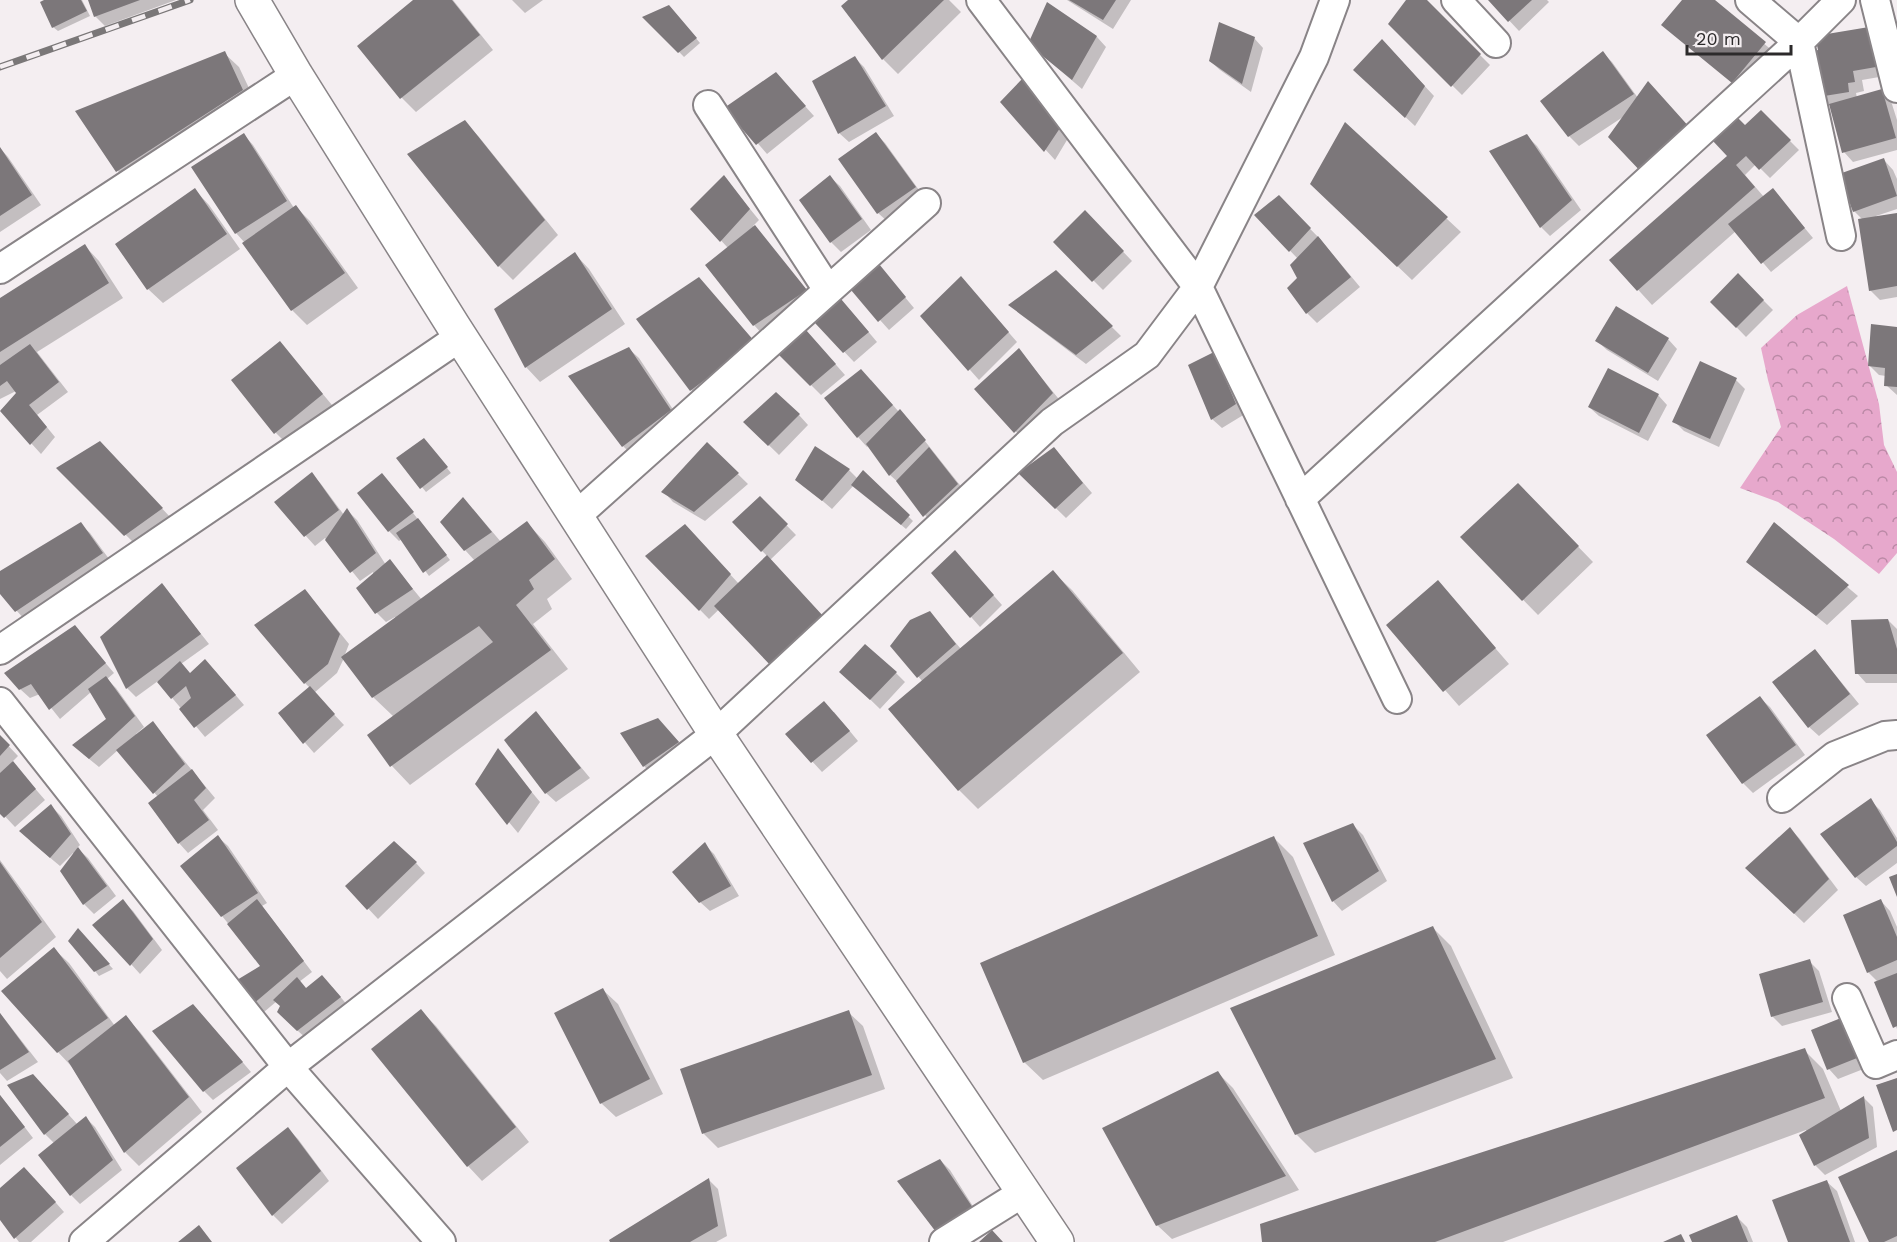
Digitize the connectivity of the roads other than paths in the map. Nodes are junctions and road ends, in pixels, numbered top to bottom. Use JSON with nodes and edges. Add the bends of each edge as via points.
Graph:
{"nodes":[{"id":1,"x":252,"y":0,"type":"edge"},
{"id":2,"x":981,"y":0,"type":"edge"},
{"id":3,"x":1335,"y":0,"type":"edge"},
{"id":4,"x":1456,"y":0,"type":"edge"},
{"id":5,"x":1750,"y":0,"type":"edge"},
{"id":6,"x":1841,"y":0,"type":"edge"},
{"id":7,"x":1875,"y":0,"type":"edge"},
{"id":8,"x":1799,"y":42,"type":"junction"},
{"id":9,"x":1496,"y":43,"type":"dead end"},
{"id":10,"x":296,"y":75,"type":"junction"},
{"id":11,"x":1897,"y":88,"type":"edge"},
{"id":12,"x":708,"y":105,"type":"dead end"},
{"id":13,"x":926,"y":203,"type":"dead end"},
{"id":14,"x":1841,"y":236,"type":"dead end"},
{"id":15,"x":0,"y":269,"type":"edge"},
{"id":16,"x":1198,"y":288,"type":"junction"},
{"id":17,"x":828,"y":290,"type":"junction"},
{"id":18,"x":460,"y":337,"type":"junction"},
{"id":19,"x":1300,"y":499,"type":"junction"},
{"id":20,"x":576,"y":516,"type":"junction"},
{"id":21,"x":0,"y":650,"type":"edge"},
{"id":22,"x":1397,"y":699,"type":"dead end"},
{"id":23,"x":0,"y":702,"type":"edge"},
{"id":24,"x":716,"y":735,"type":"junction"},
{"id":25,"x":1897,"y":735,"type":"edge"},
{"id":26,"x":1782,"y":798,"type":"dead end"},
{"id":27,"x":1847,"y":998,"type":"dead end"},
{"id":28,"x":1897,"y":1055,"type":"edge"},
{"id":29,"x":288,"y":1066,"type":"junction"},
{"id":30,"x":1024,"y":1192,"type":"junction"},
{"id":31,"x":84,"y":1242,"type":"edge"},
{"id":32,"x":441,"y":1242,"type":"edge"},
{"id":33,"x":944,"y":1242,"type":"edge"},
{"id":34,"x":1057,"y":1242,"type":"edge"}],
"edges":[{"from":1,"to":10,"type":"street"},
{"from":2,"to":16,"type":"street"},
{"from":3,"to":16,"type":"street","via":[[1314,57]]},
{"from":4,"to":9,"type":"street"},
{"from":5,"to":8,"type":"street"},
{"from":6,"to":8,"type":"street"},
{"from":7,"to":11,"type":"street"},
{"from":8,"to":14,"type":"street"},
{"from":8,"to":19,"type":"street"},
{"from":10,"to":15,"type":"street"},
{"from":10,"to":18,"type":"street"},
{"from":12,"to":17,"type":"street"},
{"from":13,"to":17,"type":"street"},
{"from":16,"to":19,"type":"street"},
{"from":16,"to":24,"type":"street","via":[[1147,355],[1052,422]]},
{"from":17,"to":20,"type":"street"},
{"from":18,"to":20,"type":"street"},
{"from":18,"to":21,"type":"street"},
{"from":19,"to":22,"type":"street"},
{"from":20,"to":24,"type":"street"},
{"from":23,"to":29,"type":"street"},
{"from":24,"to":29,"type":"street"},
{"from":24,"to":30,"type":"street"},
{"from":25,"to":26,"type":"street","via":[[1835,756]]},
{"from":27,"to":28,"type":"street","via":[[1876,1064]]},
{"from":29,"to":31,"type":"street"},
{"from":29,"to":32,"type":"street"},
{"from":30,"to":33,"type":"street"},
{"from":30,"to":34,"type":"street"}]}
